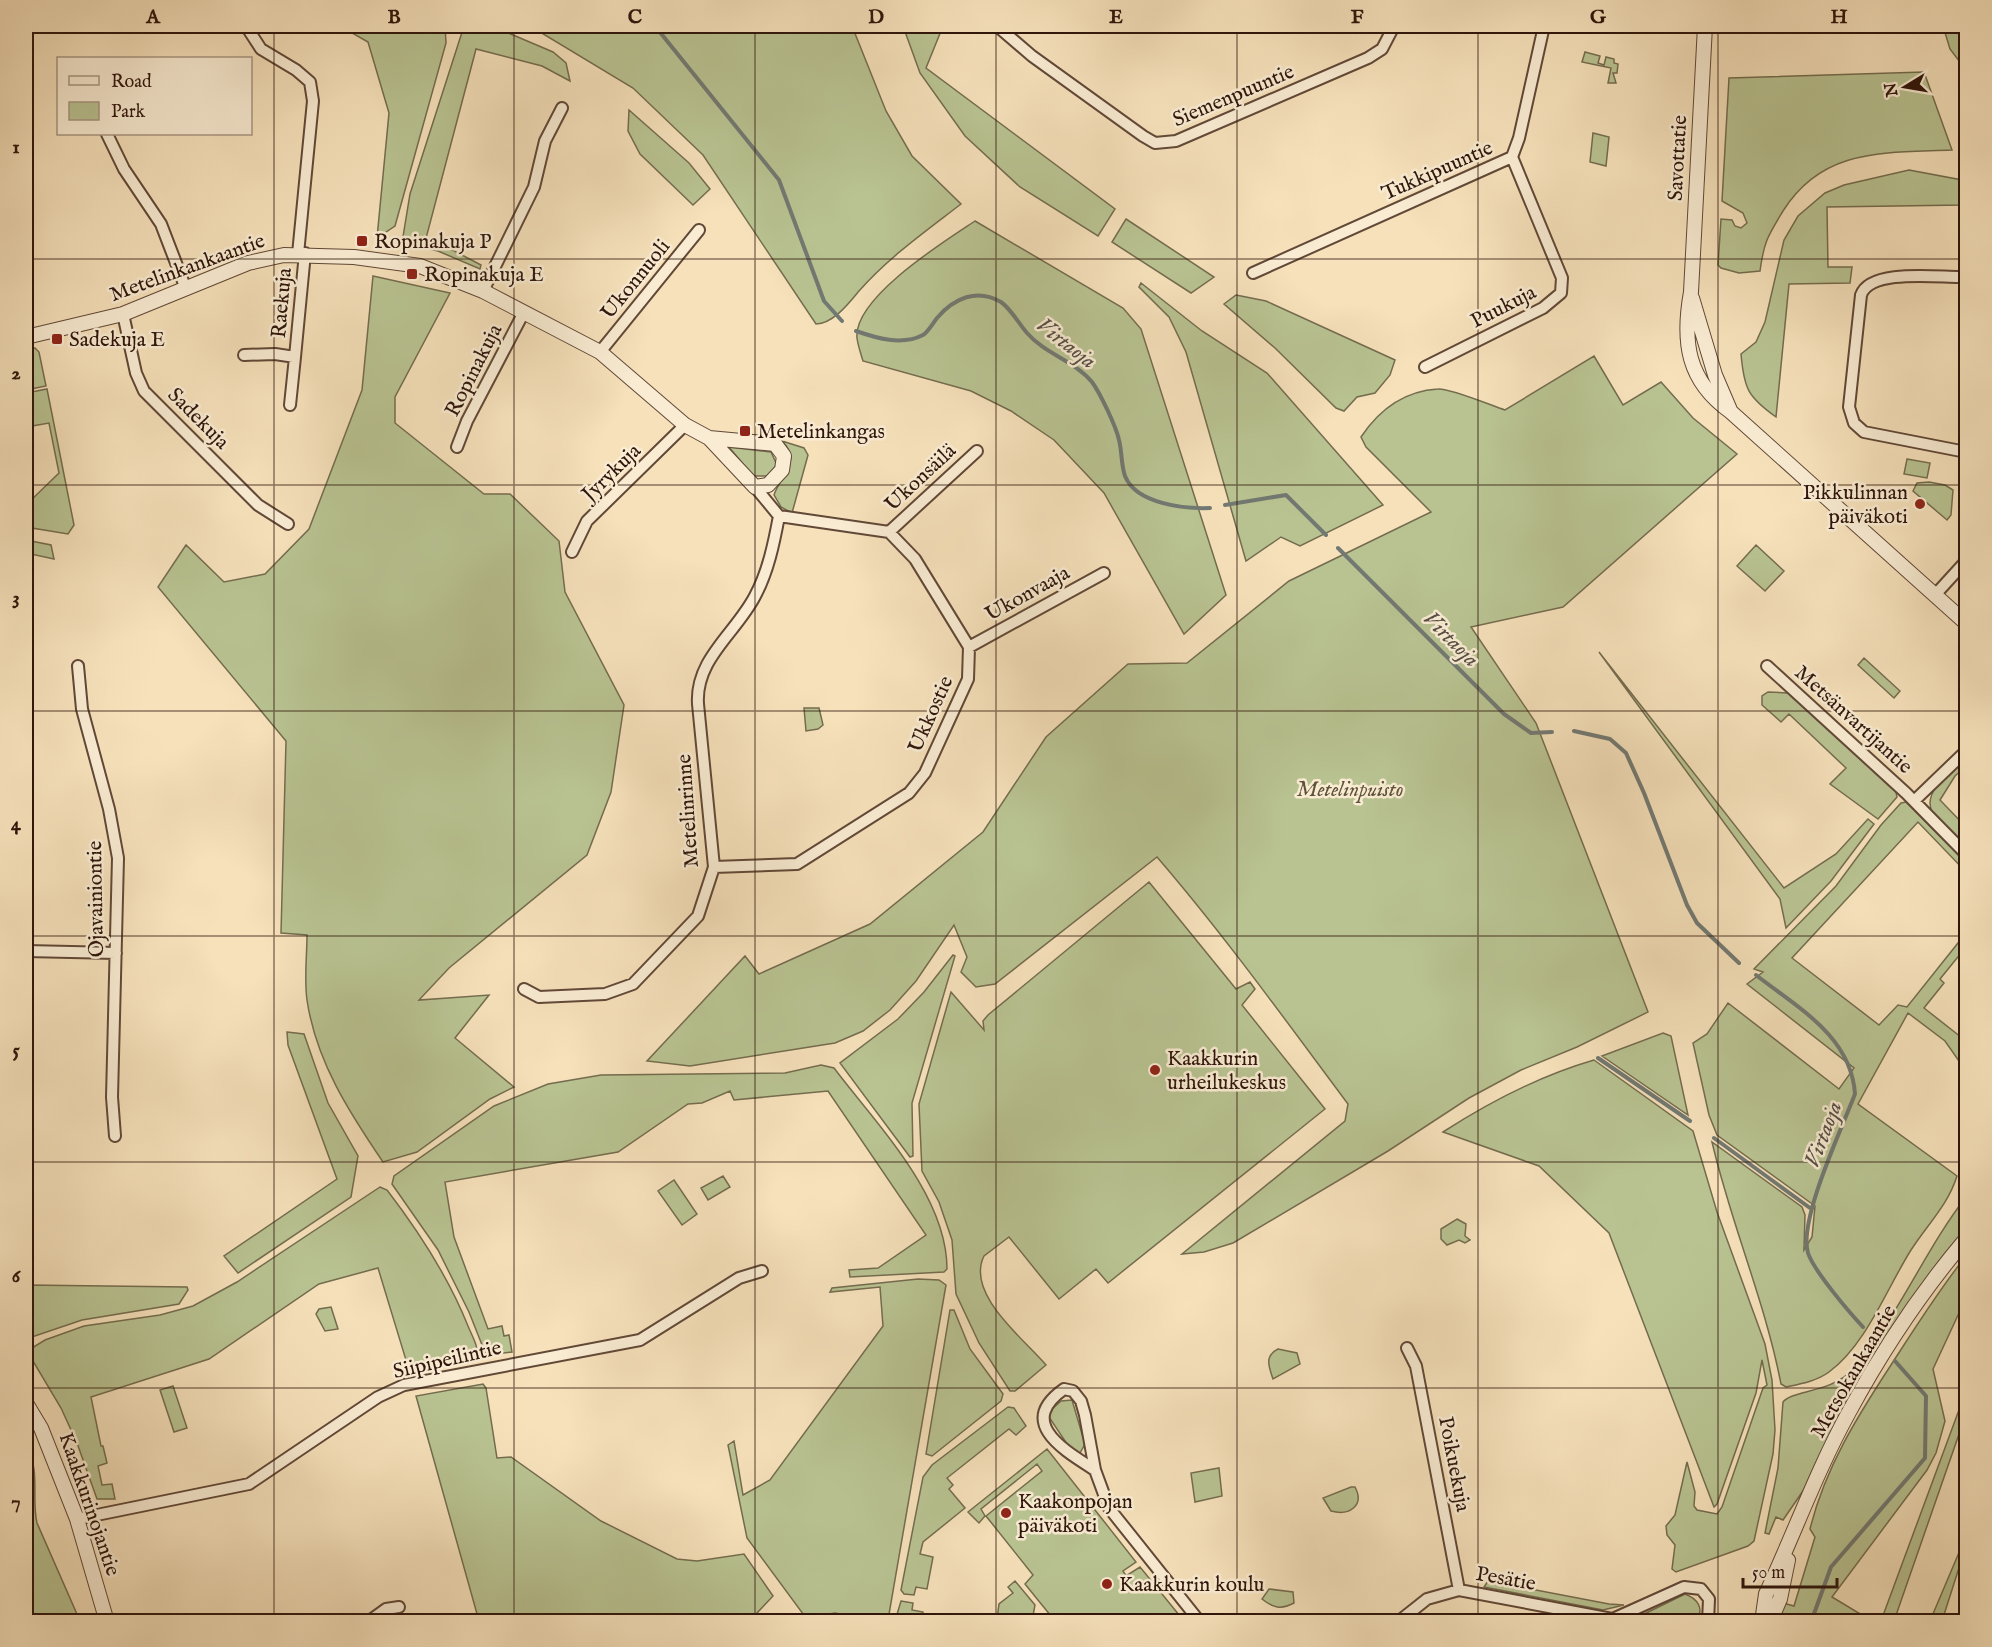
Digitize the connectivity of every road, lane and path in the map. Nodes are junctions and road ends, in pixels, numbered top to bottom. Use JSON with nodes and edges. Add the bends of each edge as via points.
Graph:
{"nodes":[{"id":1,"x":246,"y":26,"type":"edge"},
{"id":2,"x":997,"y":26,"type":"edge"},
{"id":3,"x":1394,"y":26,"type":"edge"},
{"id":4,"x":1544,"y":26,"type":"edge"},
{"id":5,"x":1705,"y":26,"type":"edge"},
{"id":6,"x":562,"y":108,"type":"dead end"},
{"id":7,"x":107,"y":135,"type":"edge"},
{"id":8,"x":1512,"y":157,"type":"junction"},
{"id":9,"x":699,"y":230,"type":"dead end"},
{"id":10,"x":302,"y":254,"type":"junction"},
{"id":11,"x":1253,"y":273,"type":"dead end"},
{"id":12,"x":1966,"y":279,"type":"edge"},
{"id":13,"x":186,"y":289,"type":"junction"},
{"id":14,"x":483,"y":291,"type":"junction"},
{"id":15,"x":524,"y":312,"type":"junction"},
{"id":16,"x":123,"y":314,"type":"junction"},
{"id":17,"x":26,"y":337,"type":"edge"},
{"id":18,"x":600,"y":351,"type":"junction"},
{"id":19,"x":244,"y":355,"type":"dead end"},
{"id":20,"x":295,"y":357,"type":"junction"},
{"id":21,"x":1425,"y":366,"type":"dead end"},
{"id":22,"x":290,"y":405,"type":"dead end"},
{"id":23,"x":685,"y":425,"type":"junction"},
{"id":24,"x":709,"y":438,"type":"junction"},
{"id":25,"x":457,"y":447,"type":"dead end"},
{"id":26,"x":977,"y":451,"type":"dead end"},
{"id":27,"x":1966,"y":452,"type":"edge"},
{"id":28,"x":754,"y":487,"type":"junction"},
{"id":29,"x":779,"y":516,"type":"junction"},
{"id":30,"x":288,"y":524,"type":"dead end"},
{"id":31,"x":889,"y":532,"type":"junction"},
{"id":32,"x":572,"y":552,"type":"dead end"},
{"id":33,"x":1966,"y":561,"type":"edge"},
{"id":34,"x":1104,"y":573,"type":"dead end"},
{"id":35,"x":1935,"y":595,"type":"junction"},
{"id":36,"x":1966,"y":623,"type":"edge"},
{"id":37,"x":969,"y":647,"type":"junction"},
{"id":38,"x":78,"y":666,"type":"dead end"},
{"id":39,"x":1767,"y":666,"type":"dead end"},
{"id":40,"x":1966,"y":751,"type":"edge"},
{"id":41,"x":1914,"y":801,"type":"junction"},
{"id":42,"x":1966,"y":854,"type":"edge"},
{"id":43,"x":714,"y":867,"type":"junction"},
{"id":44,"x":26,"y":951,"type":"edge"},
{"id":45,"x":116,"y":953,"type":"junction"},
{"id":46,"x":524,"y":988,"type":"dead end"},
{"id":47,"x":115,"y":1136,"type":"dead end"},
{"id":48,"x":1966,"y":1239,"type":"edge"},
{"id":49,"x":762,"y":1270,"type":"dead end"},
{"id":50,"x":1407,"y":1348,"type":"dead end"},
{"id":51,"x":26,"y":1403,"type":"edge"},
{"id":52,"x":1095,"y":1470,"type":"junction"},
{"id":53,"x":77,"y":1519,"type":"junction"},
{"id":54,"x":1793,"y":1535,"type":"junction"},
{"id":55,"x":1459,"y":1590,"type":"junction"},
{"id":56,"x":399,"y":1607,"type":"dead end"},
{"id":57,"x":1614,"y":1618,"type":"junction"},
{"id":58,"x":107,"y":1622,"type":"edge"},
{"id":59,"x":368,"y":1622,"type":"edge"},
{"id":60,"x":1200,"y":1622,"type":"edge"},
{"id":61,"x":1398,"y":1622,"type":"edge"},
{"id":62,"x":1628,"y":1622,"type":"edge"},
{"id":63,"x":1708,"y":1622,"type":"edge"},
{"id":64,"x":1762,"y":1622,"type":"edge"},
{"id":65,"x":1770,"y":1622,"type":"edge"}],
"edges":[{"from":1,"to":10,"type":"street","name":"Raekuja","via":[[261,49],[310,82],[313,101]]},
{"from":2,"to":3,"type":"street","name":"Siemenpuuntie","via":[[1143,136],[1162,144],[1368,58],[1382,49]]},
{"from":4,"to":8,"type":"street","name":"Tukkipuuntie"},
{"from":5,"to":35,"type":"street","name":"Savottatie","via":[[1691,292],[1685,324],[1691,357],[1702,384],[1714,400]]},
{"from":6,"to":14,"type":"street","via":[[544,141],[534,187]]},
{"from":7,"to":13,"type":"street","via":[[124,169],[161,224]]},
{"from":8,"to":11,"type":"street","name":"Tukkipuuntie"},
{"from":8,"to":21,"type":"street","name":"Puukuja","via":[[1562,278],[1561,293],[1544,308]]},
{"from":9,"to":18,"type":"street","name":"Ukonnuoli"},
{"from":10,"to":13,"type":"street","name":"Metelinkankaantie","via":[[248,263]]},
{"from":10,"to":14,"type":"street","name":"Metelinkankaantie","via":[[420,266]]},
{"from":10,"to":20,"type":"street","name":"Raekuja"},
{"from":12,"to":27,"type":"street","via":[[1883,278],[1866,285],[1861,295],[1850,407],[1854,423],[1864,432]]},
{"from":13,"to":16,"type":"street","name":"Metelinkankaantie"},
{"from":14,"to":15,"type":"street","name":"Metelinkankaantie"},
{"from":15,"to":18,"type":"street","name":"Metelinkankaantie"},
{"from":15,"to":25,"type":"street","name":"Ropinakuja"},
{"from":16,"to":17,"type":"street","name":"Metelinkankaantie"},
{"from":16,"to":30,"type":"street","name":"Sadekuja","via":[[144,391],[258,505]]},
{"from":18,"to":23,"type":"street","name":"Metelinkankaantie"},
{"from":19,"to":20,"type":"street","name":"Raekuja"},
{"from":20,"to":22,"type":"street","name":"Raekuja"},
{"from":23,"to":24,"type":"street","name":"Metelinkankaantie"},
{"from":23,"to":32,"type":"street","name":"Jyrykuja","via":[[587,521]]},
{"from":24,"to":28,"type":"street","name":"Metelinkankaantie"},
{"from":24,"to":28,"type":"street","name":"Metelinkankaantie","via":[[770,443],[782,450],[784,463],[779,476],[764,487]]},
{"from":26,"to":31,"type":"street","name":"Ukonsäilä"},
{"from":28,"to":29,"type":"street"},
{"from":29,"to":31,"type":"street"},
{"from":29,"to":43,"type":"street","name":"Metelinrinne","via":[[760,587],[705,666],[699,681]]},
{"from":31,"to":37,"type":"street","via":[[915,559]]},
{"from":33,"to":35,"type":"street"},
{"from":34,"to":37,"type":"street","name":"Ukonvaaja"},
{"from":35,"to":36,"type":"street","name":"Savottatie"},
{"from":37,"to":43,"type":"street","name":"Ukkostie","via":[[968,679],[925,773],[909,793],[797,864]]},
{"from":38,"to":45,"type":"street","name":"Ojavainiontie","via":[[82,709],[116,841]]},
{"from":39,"to":41,"type":"street","name":"Metsänvartijantie"},
{"from":40,"to":41,"type":"street","name":"Metsänvartijantie"},
{"from":41,"to":42,"type":"street","name":"Metsänvartijantie"},
{"from":43,"to":46,"type":"street","name":"Metelinrinne","via":[[698,916],[633,984],[605,994],[539,998]]},
{"from":44,"to":45,"type":"street"},
{"from":45,"to":47,"type":"street","name":"Ojavainiontie","via":[[112,1097]]},
{"from":48,"to":54,"type":"street","name":"Metsokankaantie","via":[[1890,1342],[1855,1402]]},
{"from":49,"to":53,"type":"street","name":"Siipipeilintie","via":[[739,1278],[640,1340],[404,1385],[378,1397],[249,1484]]},
{"from":50,"to":55,"type":"street","name":"Poikuekuja","via":[[1418,1376]]},
{"from":51,"to":53,"type":"street","name":"Kaakkurinojantie","via":[[41,1428]]},
{"from":52,"to":52,"type":"street","via":[[1081,1401],[1073,1391],[1064,1389],[1044,1410],[1043,1421],[1062,1449]]},
{"from":52,"to":60,"type":"street","via":[[1109,1508]]},
{"from":53,"to":58,"type":"street","name":"Kaakkurinojantie"},
{"from":54,"to":64,"type":"street","name":"Metsokankaantie","via":[[1766,1594]]},
{"from":54,"to":65,"type":"street","name":"Metsokankaantie","via":[[1780,1599]]},
{"from":55,"to":57,"type":"street","name":"Pesätie"},
{"from":55,"to":61,"type":"street","name":"Pesätie","via":[[1435,1595]]},
{"from":56,"to":59,"type":"street","via":[[386,1609]]},
{"from":57,"to":62,"type":"street","name":"Pesätie"},
{"from":57,"to":63,"type":"street","via":[[1684,1587],[1701,1589],[1709,1599]]}]}
